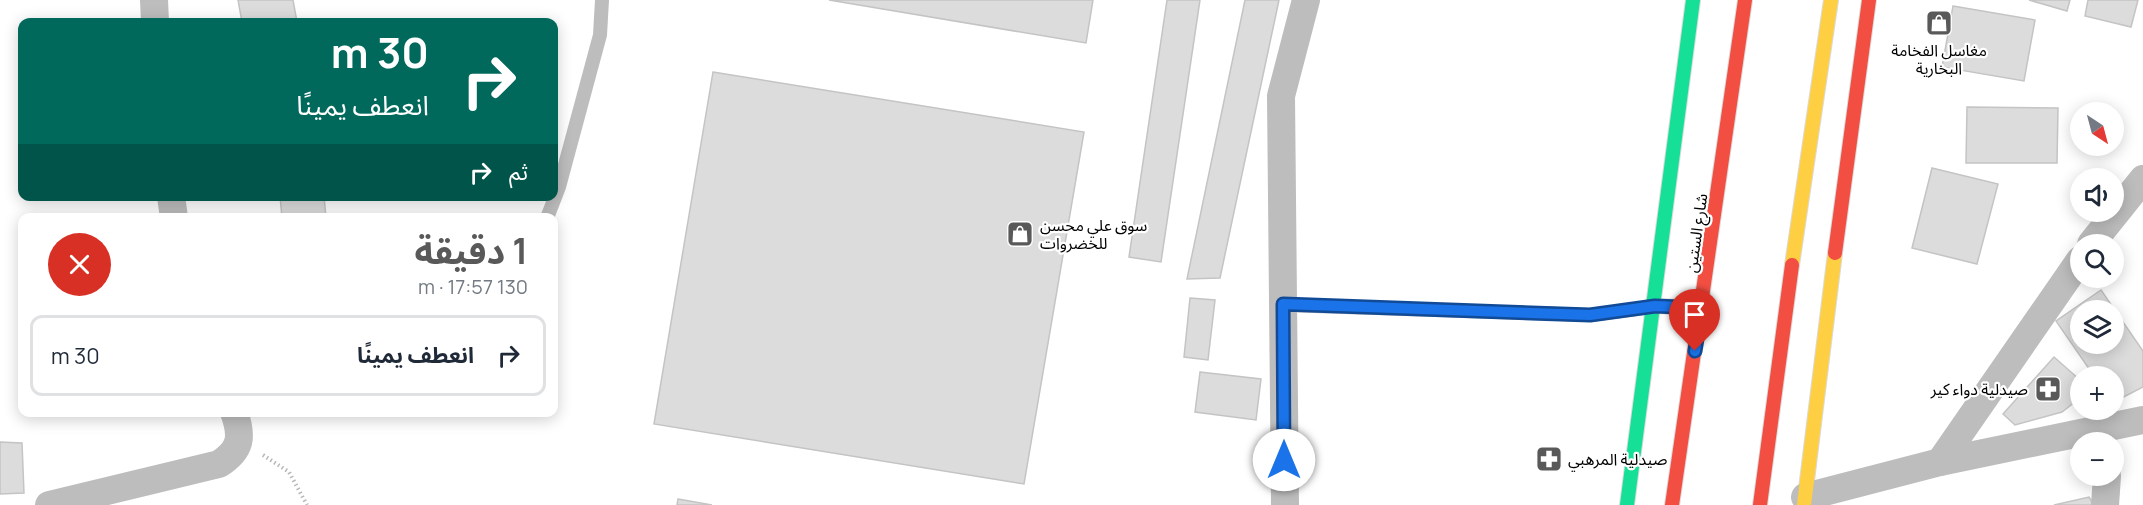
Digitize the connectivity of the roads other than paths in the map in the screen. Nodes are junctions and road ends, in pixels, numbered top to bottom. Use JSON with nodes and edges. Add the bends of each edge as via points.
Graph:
{"nodes":[{"id":1,"x":154,"y":0,"type":"edge"},
{"id":2,"x":602,"y":0,"type":"edge"},
{"id":3,"x":1306,"y":0,"type":"edge"},
{"id":4,"x":1693,"y":0,"type":"edge"},
{"id":5,"x":1745,"y":0,"type":"edge"},
{"id":6,"x":1831,"y":0,"type":"edge"},
{"id":7,"x":1869,"y":0,"type":"edge"},
{"id":8,"x":155,"y":18,"type":"edge"},
{"id":9,"x":2143,"y":179,"type":"edge"},
{"id":10,"x":558,"y":190,"type":"edge"},
{"id":11,"x":2099,"y":234,"type":"edge"},
{"id":12,"x":2070,"y":274,"type":"edge"},
{"id":13,"x":1283,"y":304,"type":"junction"},
{"id":14,"x":1655,"y":306,"type":"junction"},
{"id":15,"x":1702,"y":308,"type":"junction"},
{"id":16,"x":235,"y":417,"type":"edge"},
{"id":17,"x":2143,"y":420,"type":"edge"},
{"id":18,"x":2117,"y":432,"type":"edge"},
{"id":19,"x":2070,"y":442,"type":"edge"},
{"id":20,"x":1940,"y":462,"type":"junction"},
{"id":21,"x":2106,"y":486,"type":"edge"},
{"id":22,"x":1804,"y":501,"type":"edge"},
{"id":23,"x":49,"y":505,"type":"edge"},
{"id":24,"x":1285,"y":505,"type":"edge"},
{"id":25,"x":1627,"y":505,"type":"edge"},
{"id":26,"x":1672,"y":505,"type":"edge"},
{"id":27,"x":1760,"y":505,"type":"edge"},
{"id":28,"x":2105,"y":505,"type":"edge"}],
"edges":[{"from":1,"to":8,"type":"street"},
{"from":2,"to":10,"type":"lane","via":[[600,34]]},
{"from":3,"to":13,"type":"street","via":[[1281,96]]},
{"from":4,"to":14,"type":"main road"},
{"from":5,"to":15,"type":"main road","name":"شارع الستين"},
{"from":6,"to":27,"type":"main road","via":[[1807,147]]},
{"from":7,"to":22,"type":"main road"},
{"from":9,"to":11,"type":"street"},
{"from":12,"to":20,"type":"street"},
{"from":13,"to":14,"type":"lane","via":[[1590,315]]},
{"from":13,"to":24,"type":"street"},
{"from":14,"to":15,"type":"main road"},
{"from":14,"to":25,"type":"main road"},
{"from":15,"to":26,"type":"main road","name":"شارع الستين"},
{"from":16,"to":23,"type":"street","via":[[238,443],[233,455],[219,464]]},
{"from":17,"to":18,"type":"street"},
{"from":19,"to":20,"type":"street"},
{"from":20,"to":22,"type":"street"},
{"from":21,"to":28,"type":"street"}]}
